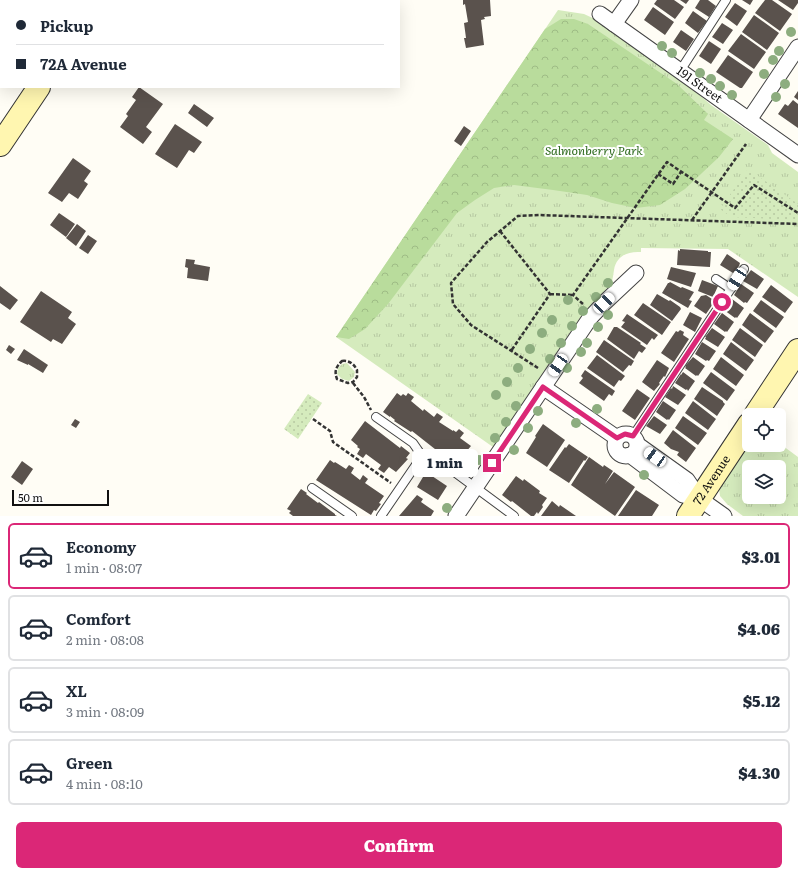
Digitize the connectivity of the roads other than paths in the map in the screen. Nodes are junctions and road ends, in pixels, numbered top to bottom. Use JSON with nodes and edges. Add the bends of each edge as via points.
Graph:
{"nodes":[{"id":1,"x":631,"y":0,"type":"edge"},
{"id":2,"x":726,"y":0,"type":"edge"},
{"id":3,"x":600,"y":14,"type":"dead end"},
{"id":4,"x":614,"y":24,"type":"junction"},
{"id":5,"x":798,"y":47,"type":"edge"},
{"id":6,"x":680,"y":71,"type":"junction"},
{"id":7,"x":38,"y":88,"type":"edge"},
{"id":8,"x":749,"y":120,"type":"junction"},
{"id":9,"x":0,"y":145,"type":"edge"},
{"id":10,"x":798,"y":155,"type":"edge"},
{"id":11,"x":744,"y":269,"type":"dead end"},
{"id":12,"x":636,"y":272,"type":"dead end"},
{"id":13,"x":716,"y":279,"type":"dead end"},
{"id":14,"x":731,"y":289,"type":"junction"},
{"id":15,"x":798,"y":350,"type":"edge"},
{"id":16,"x":543,"y":387,"type":"junction"},
{"id":17,"x":760,"y":408,"type":"edge"},
{"id":18,"x":376,"y":417,"type":"road end"},
{"id":19,"x":742,"y":435,"type":"edge"},
{"id":20,"x":617,"y":438,"type":"junction"},
{"id":21,"x":634,"y":445,"type":"junction"},
{"id":22,"x":422,"y":456,"type":"junction"},
{"id":23,"x":312,"y":488,"type":"dead end"},
{"id":24,"x":475,"y":488,"type":"junction"},
{"id":25,"x":694,"y":507,"type":"edge"},
{"id":26,"x":352,"y":516,"type":"edge"},
{"id":27,"x":381,"y":516,"type":"edge"},
{"id":28,"x":456,"y":516,"type":"edge"},
{"id":29,"x":514,"y":516,"type":"edge"},
{"id":30,"x":724,"y":516,"type":"edge"}],
"edges":[{"from":1,"to":4,"type":"street"},
{"from":2,"to":6,"type":"lane"},
{"from":3,"to":4,"type":"street","name":"191 Street"},
{"from":4,"to":6,"type":"street","name":"191 Street"},
{"from":5,"to":8,"type":"street"},
{"from":6,"to":8,"type":"street","name":"191 Street"},
{"from":7,"to":9,"type":"main road"},
{"from":8,"to":10,"type":"street","name":"191 Street"},
{"from":11,"to":14,"type":"lane"},
{"from":12,"to":16,"type":"street","via":[[590,318]]},
{"from":13,"to":14,"type":"lane"},
{"from":14,"to":21,"type":"lane"},
{"from":15,"to":17,"type":"main road"},
{"from":16,"to":20,"type":"street"},
{"from":16,"to":24,"type":"street"},
{"from":18,"to":22,"type":"lane","via":[[413,443]]},
{"from":19,"to":25,"type":"main road","name":"72 Avenue"},
{"from":20,"to":21,"type":"street","via":[[625,434]]},
{"from":20,"to":21,"type":"street","via":[[615,445],[623,456]]},
{"from":21,"to":25,"type":"street"},
{"from":22,"to":24,"type":"lane","via":[[446,465]]},
{"from":22,"to":27,"type":"lane"},
{"from":23,"to":26,"type":"lane"},
{"from":24,"to":28,"type":"street"},
{"from":24,"to":29,"type":"lane"},
{"from":25,"to":30,"type":"street"}]}
